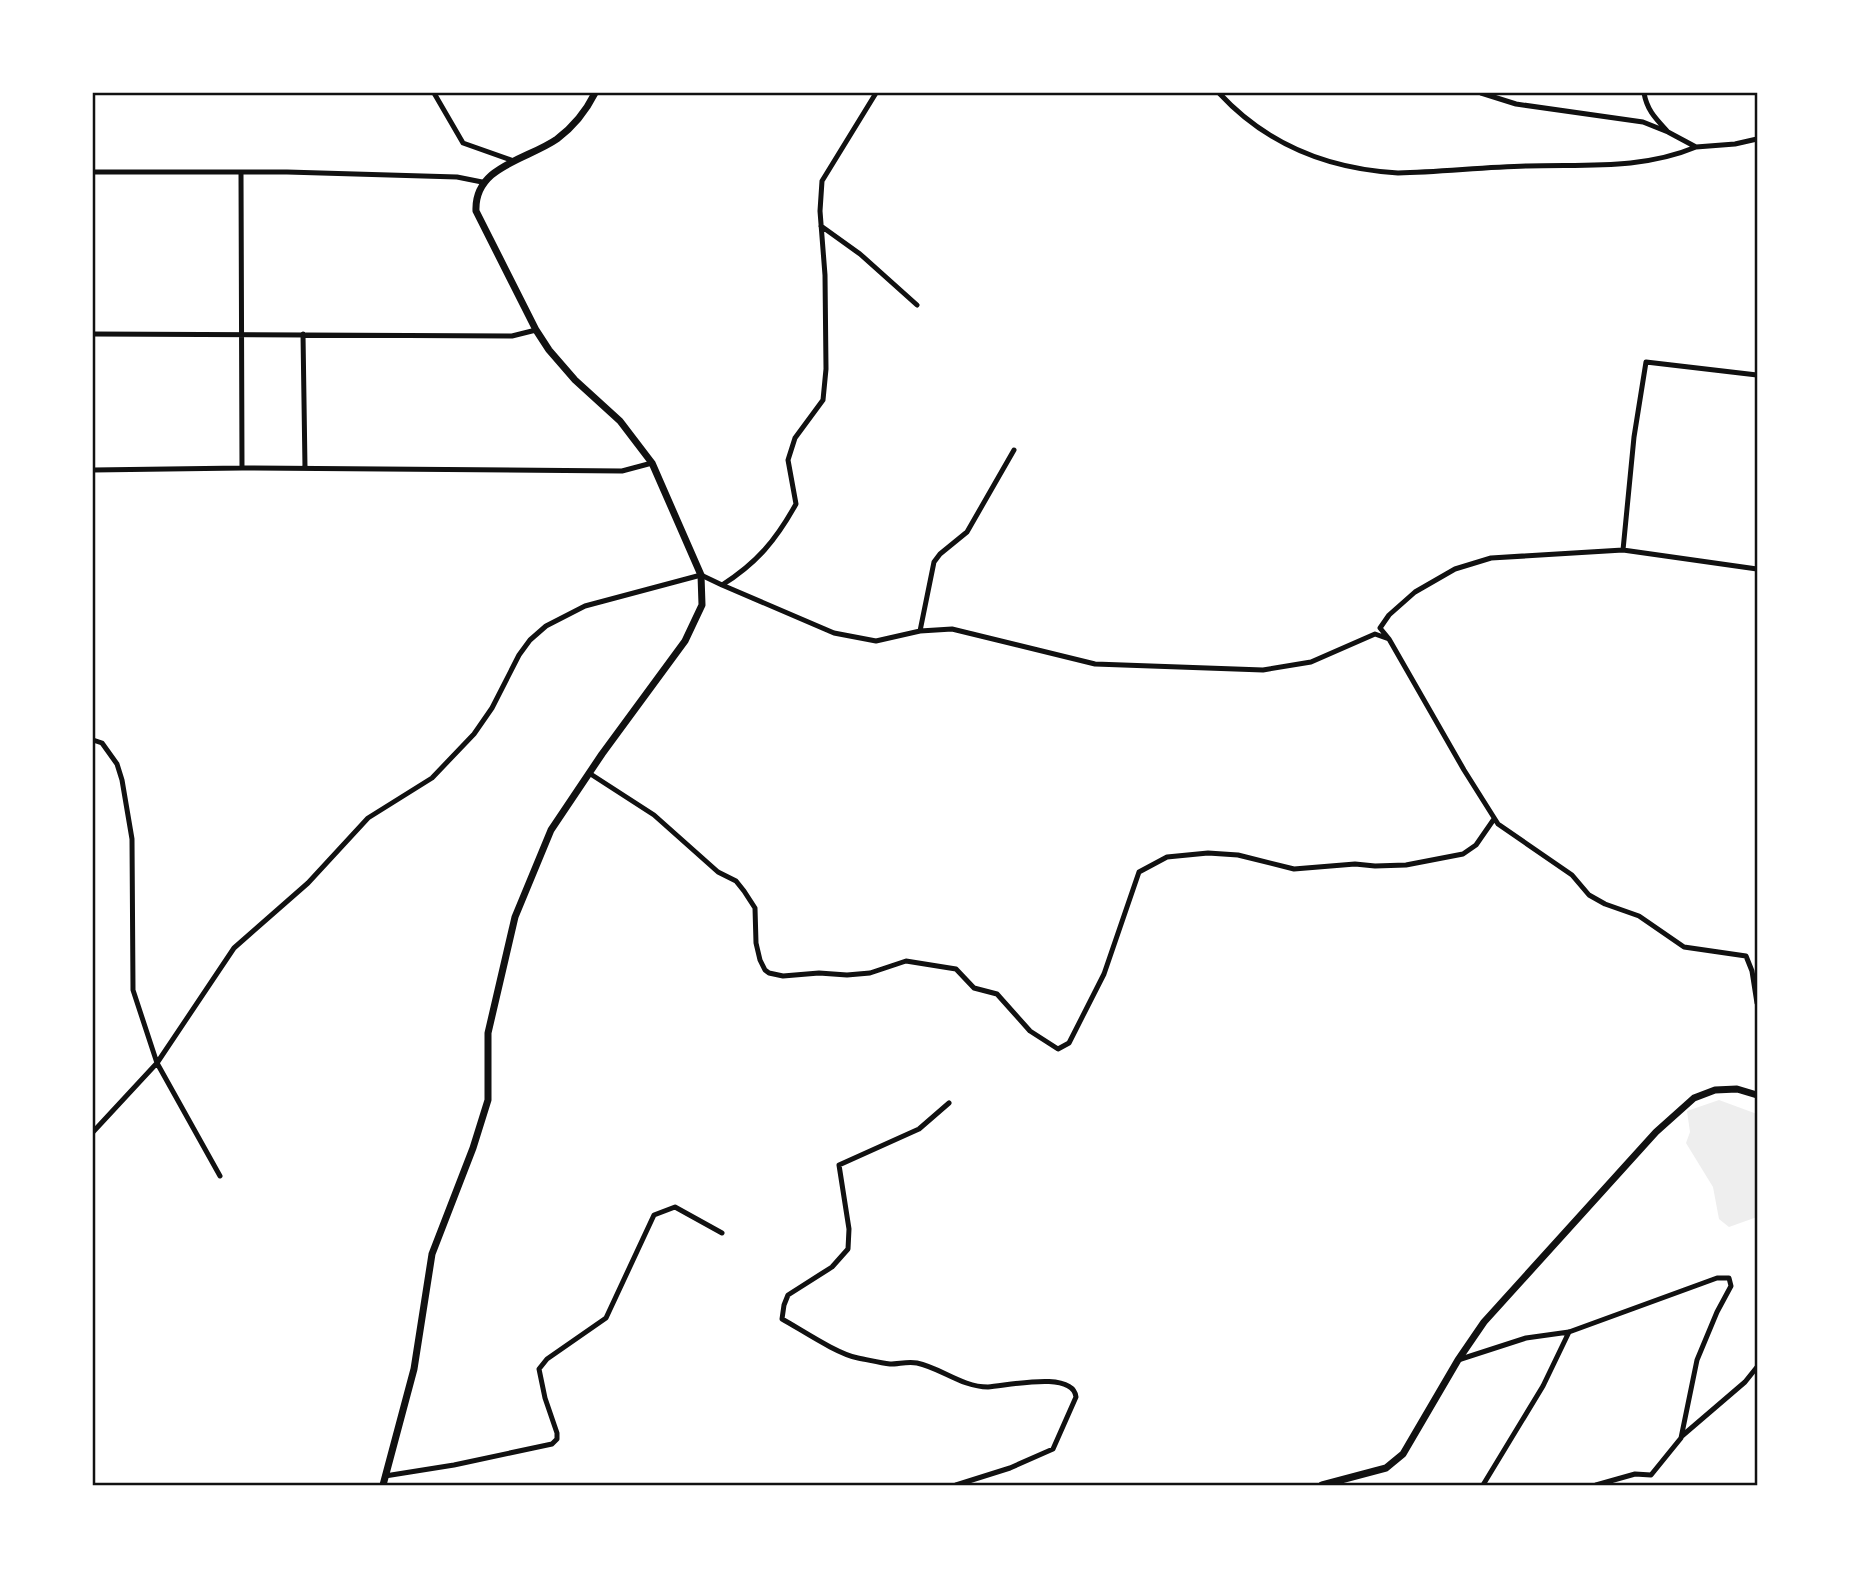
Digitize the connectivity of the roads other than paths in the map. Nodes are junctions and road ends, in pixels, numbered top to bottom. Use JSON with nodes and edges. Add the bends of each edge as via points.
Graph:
{"nodes":[{"id":1,"x":434,"y":93,"type":"edge"},
{"id":2,"x":595,"y":93,"type":"edge"},
{"id":3,"x":876,"y":93,"type":"edge"},
{"id":4,"x":1219,"y":93,"type":"edge"},
{"id":5,"x":1481,"y":93,"type":"edge"},
{"id":6,"x":1644,"y":93,"type":"edge"},
{"id":7,"x":1668,"y":132,"type":"junction"},
{"id":8,"x":1757,"y":139,"type":"edge"},
{"id":9,"x":1696,"y":147,"type":"junction"},
{"id":10,"x":515,"y":162,"type":"junction"},
{"id":11,"x":93,"y":172,"type":"edge"},
{"id":12,"x":242,"y":172,"type":"junction"},
{"id":13,"x":482,"y":182,"type":"junction"},
{"id":14,"x":821,"y":226,"type":"junction"},
{"id":15,"x":917,"y":305,"type":"dead end"},
{"id":16,"x":536,"y":330,"type":"junction"},
{"id":17,"x":242,"y":333,"type":"junction"},
{"id":18,"x":93,"y":334,"type":"edge"},
{"id":19,"x":303,"y":334,"type":"junction"},
{"id":20,"x":1757,"y":374,"type":"edge"},
{"id":21,"x":1014,"y":450,"type":"dead end"},
{"id":22,"x":652,"y":463,"type":"junction"},
{"id":23,"x":242,"y":468,"type":"junction"},
{"id":24,"x":304,"y":468,"type":"junction"},
{"id":25,"x":93,"y":470,"type":"edge"},
{"id":26,"x":1623,"y":550,"type":"junction"},
{"id":27,"x":1757,"y":569,"type":"edge"},
{"id":28,"x":701,"y":575,"type":"junction"},
{"id":29,"x":722,"y":585,"type":"junction"},
{"id":30,"x":920,"y":631,"type":"junction"},
{"id":31,"x":1389,"y":639,"type":"junction"},
{"id":32,"x":93,"y":740,"type":"edge"},
{"id":33,"x":589,"y":773,"type":"junction"},
{"id":34,"x":1494,"y":818,"type":"junction"},
{"id":35,"x":1757,"y":1003,"type":"edge"},
{"id":36,"x":157,"y":1063,"type":"junction"},
{"id":37,"x":1757,"y":1095,"type":"edge"},
{"id":38,"x":949,"y":1103,"type":"dead end"},
{"id":39,"x":93,"y":1132,"type":"edge"},
{"id":40,"x":220,"y":1176,"type":"dead end"},
{"id":41,"x":722,"y":1233,"type":"dead end"},
{"id":42,"x":1569,"y":1332,"type":"junction"},
{"id":43,"x":1458,"y":1360,"type":"junction"},
{"id":44,"x":1757,"y":1367,"type":"edge"},
{"id":45,"x":1681,"y":1438,"type":"junction"},
{"id":46,"x":385,"y":1476,"type":"junction"},
{"id":47,"x":383,"y":1485,"type":"edge"},
{"id":48,"x":956,"y":1485,"type":"edge"},
{"id":49,"x":1322,"y":1485,"type":"edge"},
{"id":50,"x":1483,"y":1485,"type":"edge"},
{"id":51,"x":1596,"y":1485,"type":"edge"}],
"edges":[{"from":1,"to":10,"type":"street","via":[[463,143]]},
{"from":2,"to":10,"type":"street","via":[[583,114],[555,141]]},
{"from":3,"to":14,"type":"street","via":[[822,181]]},
{"from":4,"to":9,"type":"street","via":[[1250,122],[1291,148],[1340,166],[1378,172],[1637,164]]},
{"from":5,"to":7,"type":"street","via":[[1516,104],[1643,122]]},
{"from":6,"to":7,"type":"street","via":[[1651,114]]},
{"from":7,"to":9,"type":"street"},
{"from":8,"to":9,"type":"street"},
{"from":10,"to":13,"type":"street"},
{"from":11,"to":12,"type":"street"},
{"from":12,"to":13,"type":"street","via":[[457,177]]},
{"from":12,"to":17,"type":"street"},
{"from":13,"to":16,"type":"street","via":[[475,200],[479,221]]},
{"from":14,"to":15,"type":"street"},
{"from":14,"to":29,"type":"street","via":[[826,369],[822,400],[795,438],[788,460],[796,504],[780,533],[748,569]]},
{"from":16,"to":19,"type":"street","via":[[512,336]]},
{"from":16,"to":22,"type":"street","via":[[562,367],[620,421]]},
{"from":17,"to":18,"type":"street"},
{"from":17,"to":19,"type":"street"},
{"from":17,"to":23,"type":"street"},
{"from":19,"to":24,"type":"street"},
{"from":20,"to":26,"type":"street","via":[[1646,362]]},
{"from":21,"to":30,"type":"street","via":[[967,532],[934,562]]},
{"from":22,"to":24,"type":"street","via":[[622,471]]},
{"from":22,"to":28,"type":"street"},
{"from":23,"to":24,"type":"street"},
{"from":23,"to":25,"type":"street"},
{"from":26,"to":27,"type":"street"},
{"from":26,"to":31,"type":"street","via":[[1491,558],[1455,569],[1415,592],[1389,615],[1380,628]]},
{"from":28,"to":29,"type":"street"},
{"from":28,"to":33,"type":"street","via":[[702,605],[685,641]]},
{"from":28,"to":36,"type":"street","via":[[585,606],[530,640],[474,734],[432,778],[368,818],[307,883],[234,948]]},
{"from":29,"to":30,"type":"street","via":[[834,633],[876,641]]},
{"from":30,"to":31,"type":"street","via":[[952,629],[1095,664],[1263,670],[1311,662],[1375,635]]},
{"from":31,"to":34,"type":"street"},
{"from":32,"to":36,"type":"street","via":[[102,743],[122,780],[132,839],[133,990]]},
{"from":33,"to":34,"type":"street","via":[[654,815],[718,872],[736,881],[755,908],[756,943],[769,973],[870,973],[906,961],[956,969],[974,988],[997,994],[1030,1031],[1058,1049],[1069,1043],[1104,974],[1139,872],[1167,857],[1238,855],[1294,869],[1406,865],[1463,854],[1476,845]]},
{"from":33,"to":46,"type":"street","via":[[551,830],[515,917],[488,1033],[488,1100],[432,1254],[414,1369]]},
{"from":34,"to":35,"type":"street","via":[[1605,904],[1639,916],[1684,947],[1746,956]]},
{"from":36,"to":39,"type":"street"},
{"from":36,"to":40,"type":"street"},
{"from":37,"to":43,"type":"street","via":[[1737,1089],[1715,1090],[1694,1098],[1656,1132],[1505,1297]]},
{"from":38,"to":48,"type":"street","via":[[919,1129],[839,1165],[848,1249],[832,1267],[788,1295],[782,1319],[854,1358],[917,1363],[985,1387],[1034,1382],[1071,1385],[1076,1397],[1053,1449]]},
{"from":41,"to":46,"type":"street","via":[[675,1207],[654,1216],[606,1318],[539,1369],[557,1433],[552,1444]]},
{"from":42,"to":43,"type":"street","via":[[1526,1338]]},
{"from":42,"to":45,"type":"street","via":[[1717,1278],[1729,1278],[1731,1286],[1697,1360]]},
{"from":42,"to":50,"type":"street"},
{"from":43,"to":49,"type":"street","via":[[1403,1454],[1385,1468]]},
{"from":44,"to":45,"type":"street"},
{"from":45,"to":51,"type":"street","via":[[1651,1475]]},
{"from":46,"to":47,"type":"street"}]}
